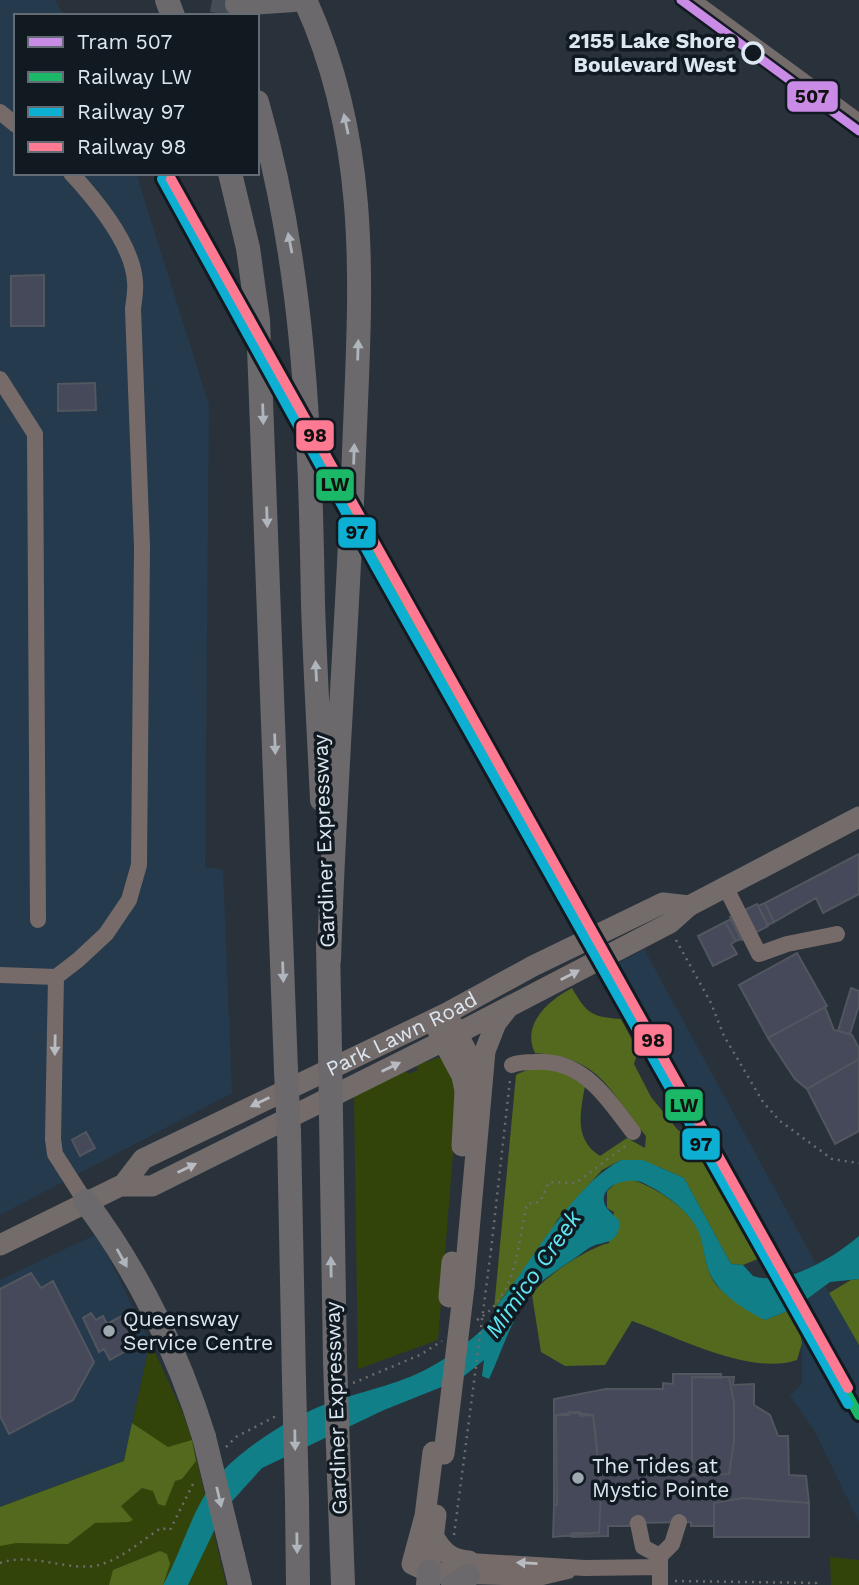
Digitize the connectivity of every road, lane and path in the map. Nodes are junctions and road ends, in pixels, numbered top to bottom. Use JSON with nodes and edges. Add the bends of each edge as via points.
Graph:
{"nodes":[{"id":1,"x":294,"y":0,"type":"edge"},
{"id":2,"x":305,"y":0,"type":"edge"},
{"id":3,"x":688,"y":0,"type":"edge"},
{"id":4,"x":230,"y":7,"type":"edge"},
{"id":5,"x":259,"y":109,"type":"edge"},
{"id":6,"x":0,"y":112,"type":"edge"},
{"id":7,"x":858,"y":122,"type":"edge"},
{"id":8,"x":14,"y":123,"type":"edge"},
{"id":9,"x":73,"y":175,"type":"edge"},
{"id":10,"x":230,"y":175,"type":"edge"},
{"id":11,"x":0,"y":379,"type":"edge"},
{"id":12,"x":859,"y":817,"type":"edge"},
{"id":13,"x":725,"y":886,"type":"junction"},
{"id":14,"x":689,"y":906,"type":"junction"},
{"id":15,"x":38,"y":920,"type":"dead end"},
{"id":16,"x":837,"y":934,"type":"dead end"},
{"id":17,"x":676,"y":940,"type":"dead end"},
{"id":18,"x":329,"y":960,"type":"junction"},
{"id":19,"x":0,"y":975,"type":"edge"},
{"id":20,"x":56,"y":977,"type":"junction"},
{"id":21,"x":509,"y":1006,"type":"junction"},
{"id":22,"x":440,"y":1016,"type":"junction"},
{"id":23,"x":450,"y":1037,"type":"junction"},
{"id":24,"x":512,"y":1065,"type":"joint"},
{"id":25,"x":479,"y":1108,"type":"junction"},
{"id":26,"x":633,"y":1132,"type":"joint"},
{"id":27,"x":859,"y":1163,"type":"edge"},
{"id":28,"x":123,"y":1185,"type":"junction"},
{"id":29,"x":85,"y":1201,"type":"junction"},
{"id":30,"x":0,"y":1245,"type":"edge"},
{"id":31,"x":512,"y":1280,"type":"dead end"},
{"id":32,"x":457,"y":1292,"type":"junction"},
{"id":33,"x":447,"y":1455,"type":"junction"},
{"id":34,"x":679,"y":1522,"type":"dead end"},
{"id":35,"x":638,"y":1523,"type":"dead end"},
{"id":36,"x":170,"y":1530,"type":"dead end"},
{"id":37,"x":443,"y":1541,"type":"junction"},
{"id":38,"x":660,"y":1561,"type":"junction"},
{"id":39,"x":0,"y":1563,"type":"edge"},
{"id":40,"x":463,"y":1574,"type":"edge"},
{"id":41,"x":429,"y":1578,"type":"edge"},
{"id":42,"x":667,"y":1583,"type":"edge"},
{"id":43,"x":240,"y":1585,"type":"edge"},
{"id":44,"x":298,"y":1585,"type":"edge"},
{"id":45,"x":343,"y":1585,"type":"edge"},
{"id":46,"x":816,"y":1585,"type":"edge"}],
"edges":[{"from":1,"to":4,"type":"highway"},
{"from":18,"to":2,"type":"highway","one_way":true,"via":[[360,272],[358,199],[347,122]]},
{"from":3,"to":7,"type":"main road"},
{"from":18,"to":5,"type":"highway","name":"Gardiner Expressway","one_way":true,"via":[[313,512],[300,310],[273,158]]},
{"from":6,"to":8,"type":"street"},
{"from":9,"to":20,"type":"street","via":[[96,200],[122,242],[136,280],[133,322],[142,547],[139,865],[130,900],[106,934]]},
{"from":10,"to":44,"type":"highway","name":"Gardiner Expressway","one_way":true,"bridge":true,"via":[[248,248],[258,320],[289,1132]]},
{"from":11,"to":15,"type":"street","via":[[34,434]]},
{"from":12,"to":13,"type":"main road","name":"Park Lawn Road"},
{"from":13,"to":14,"type":"main road","name":"Park Lawn Road"},
{"from":13,"to":16,"type":"street","via":[[759,954]]},
{"from":21,"to":14,"type":"main road","name":"Park Lawn Road","one_way":true,"via":[[670,923]]},
{"from":14,"to":22,"type":"main road","name":"Park Lawn Road","via":[[663,903]]},
{"from":17,"to":27,"type":"path","via":[[763,1101],[780,1121],[832,1159]]},
{"from":45,"to":18,"type":"highway","name":"Gardiner Expressway","one_way":true,"bridge":true},
{"from":19,"to":20,"type":"street"},
{"from":20,"to":29,"type":"street","one_way":true,"via":[[52,1139],[55,1154]]},
{"from":21,"to":23,"type":"main road","name":"Park Lawn Road"},
{"from":21,"to":25,"type":"main road","via":[[485,1051]]},
{"from":22,"to":23,"type":"main road"},
{"from":22,"to":28,"type":"main road","name":"Park Lawn Road","one_way":true,"via":[[144,1159]]},
{"from":23,"to":25,"type":"main road","via":[[470,1058]]},
{"from":28,"to":23,"type":"main road","name":"Park Lawn Road","one_way":true,"via":[[152,1185]]},
{"from":23,"to":32,"type":"main road","via":[[465,1091]]},
{"from":24,"to":26,"type":"street","via":[[546,1061],[571,1068],[610,1102]]},
{"from":24,"to":33,"type":"path","bridge":true,"via":[[491,1250]]},
{"from":25,"to":32,"type":"main road"},
{"from":26,"to":31,"type":"path","via":[[627,1146],[610,1160],[576,1183],[549,1182],[540,1202],[527,1204]]},
{"from":28,"to":29,"type":"main road","name":"Park Lawn Road"},
{"from":29,"to":30,"type":"main road","name":"Park Lawn Road"},
{"from":29,"to":43,"type":"highway","one_way":true,"bridge":true,"via":[[163,1333],[204,1437]]},
{"from":32,"to":33,"type":"main road","bridge":true},
{"from":33,"to":37,"type":"main road"},
{"from":33,"to":37,"type":"path"},
{"from":33,"to":41,"type":"main road","via":[[411,1557],[415,1568]]},
{"from":34,"to":38,"type":"street"},
{"from":35,"to":38,"type":"street","via":[[643,1547]]},
{"from":36,"to":39,"type":"path","via":[[161,1528],[102,1564],[78,1566],[18,1558]]},
{"from":37,"to":40,"type":"main road","via":[[443,1551]]},
{"from":37,"to":41,"type":"main road"},
{"from":38,"to":40,"type":"street","via":[[584,1568],[538,1578]]},
{"from":38,"to":42,"type":"street"},
{"from":40,"to":41,"type":"main road"},
{"from":42,"to":46,"type":"path"}]}
